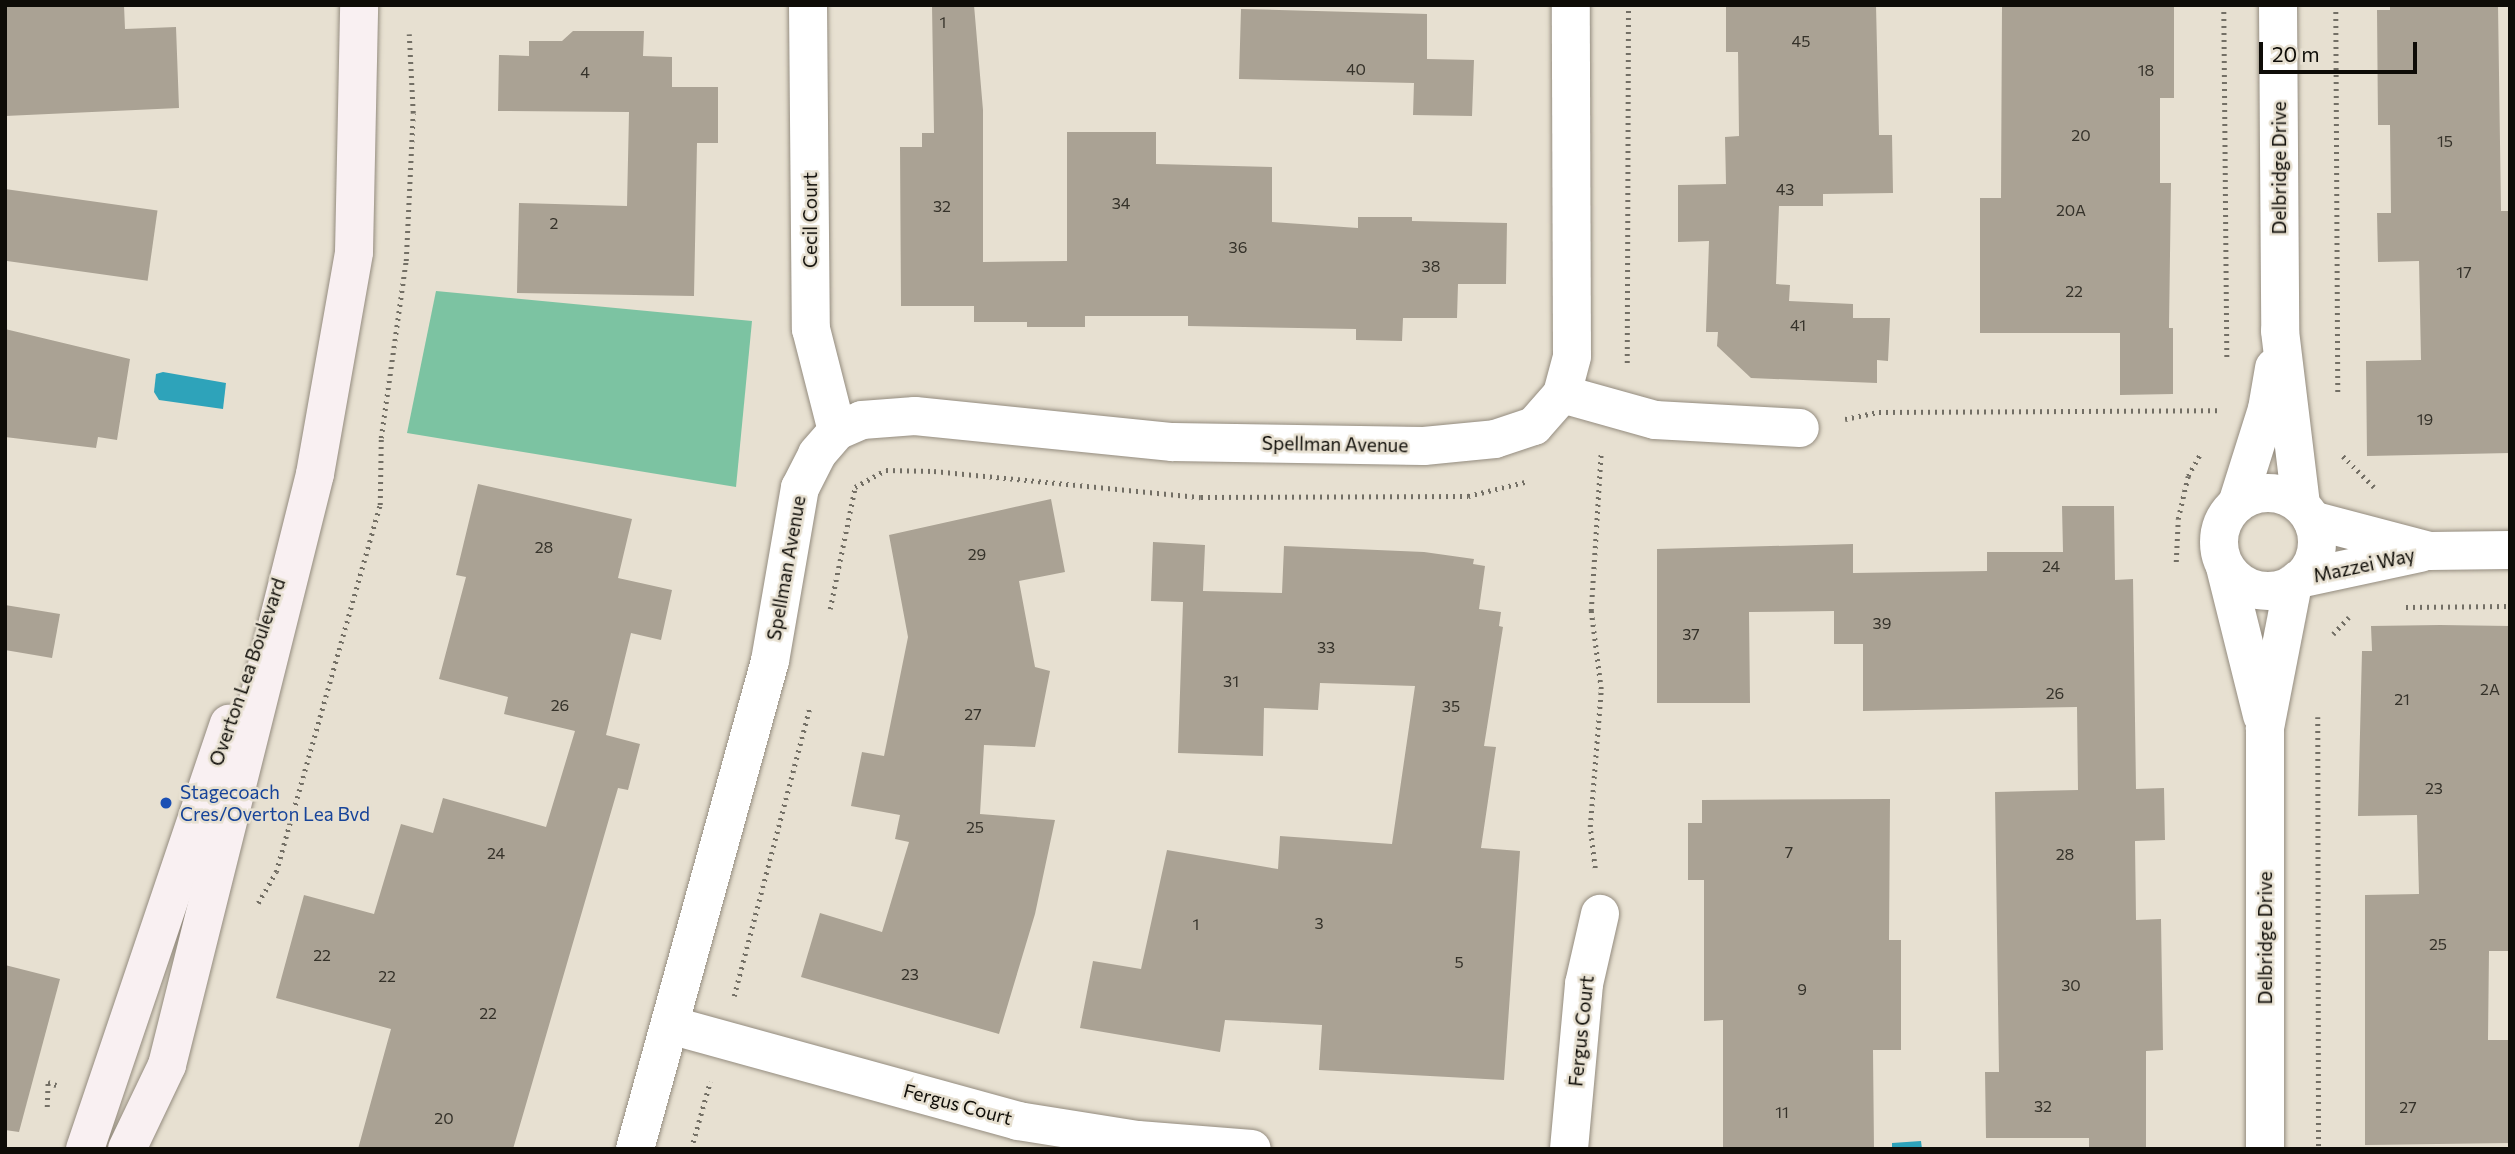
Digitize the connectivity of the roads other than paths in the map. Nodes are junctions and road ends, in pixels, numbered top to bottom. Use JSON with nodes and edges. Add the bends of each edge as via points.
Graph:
{"nodes":[{"id":1,"x":359,"y":5,"type":"edge"},
{"id":2,"x":808,"y":5,"type":"edge"},
{"id":3,"x":1572,"y":5,"type":"edge"},
{"id":4,"x":2278,"y":5,"type":"edge"},
{"id":5,"x":2280,"y":331,"type":"junction"},
{"id":6,"x":1562,"y":394,"type":"junction"},
{"id":7,"x":1800,"y":428,"type":"road end"},
{"id":8,"x":837,"y":431,"type":"junction"},
{"id":9,"x":315,"y":474,"type":"junction"},
{"id":10,"x":2237,"y":504,"type":"junction"},
{"id":11,"x":2307,"y":513,"type":"junction"},
{"id":12,"x":2510,"y":550,"type":"edge"},
{"id":13,"x":2392,"y":552,"type":"junction"},
{"id":14,"x":2225,"y":567,"type":"junction"},
{"id":15,"x":2296,"y":582,"type":"junction"},
{"id":16,"x":2265,"y":728,"type":"junction"},
{"id":17,"x":1600,"y":914,"type":"road end"},
{"id":18,"x":670,"y":1025,"type":"junction"},
{"id":19,"x":85,"y":1149,"type":"edge"},
{"id":20,"x":127,"y":1149,"type":"edge"},
{"id":21,"x":635,"y":1149,"type":"edge"},
{"id":22,"x":1252,"y":1149,"type":"edge"},
{"id":23,"x":1569,"y":1149,"type":"edge"},
{"id":24,"x":2265,"y":1149,"type":"edge"}],
"edges":[{"from":1,"to":9,"type":"street","name":"Overton Lea Boulevard","via":[[354,251]]},
{"from":2,"to":8,"type":"street","name":"Cecil Court","via":[[811,329]]},
{"from":3,"to":6,"type":"street","name":"Spellman Avenue","via":[[1572,356]]},
{"from":4,"to":5,"type":"street","name":"Delbridge Drive"},
{"from":5,"to":10,"type":"street","name":"Delbridge Drive","via":[[2267,409]]},
{"from":5,"to":11,"type":"street","name":"Delbridge Drive"},
{"from":6,"to":7,"type":"street","via":[[1609,426],[1655,420]]},
{"from":6,"to":8,"type":"street","name":"Spellman Avenue","via":[[1534,426],[1494,439],[1423,446],[1173,442],[915,416],[862,420]]},
{"from":8,"to":18,"type":"street","name":"Spellman Avenue","via":[[817,454],[800,488],[770,661]]},
{"from":9,"to":19,"type":"street","name":"Overton Lea Boulevard"},
{"from":9,"to":20,"type":"street","name":"Overton Lea Boulevard","via":[[167,1065]]},
{"from":10,"to":11,"type":"street","via":[[2262,493],[2276,493]]},
{"from":10,"to":14,"type":"street","via":[[2218,540]]},
{"from":11,"to":13,"type":"street","name":"Mazzei Way"},
{"from":11,"to":15,"type":"street","via":[[2316,552]]},
{"from":12,"to":13,"type":"street","name":"Mazzei Way"},
{"from":13,"to":15,"type":"street","name":"Mazzei Way"},
{"from":14,"to":15,"type":"street","via":[[2249,587],[2263,591]]},
{"from":14,"to":16,"type":"street","name":"Delbridge Drive"},
{"from":15,"to":16,"type":"street","name":"Delbridge Drive"},
{"from":16,"to":24,"type":"street","name":"Delbridge Drive"},
{"from":17,"to":23,"type":"street","name":"Fergus Court","via":[[1584,984]]},
{"from":18,"to":21,"type":"street","name":"Spellman Avenue"},
{"from":18,"to":22,"type":"street","name":"Fergus Court","via":[[1018,1121],[1138,1140]]}]}
